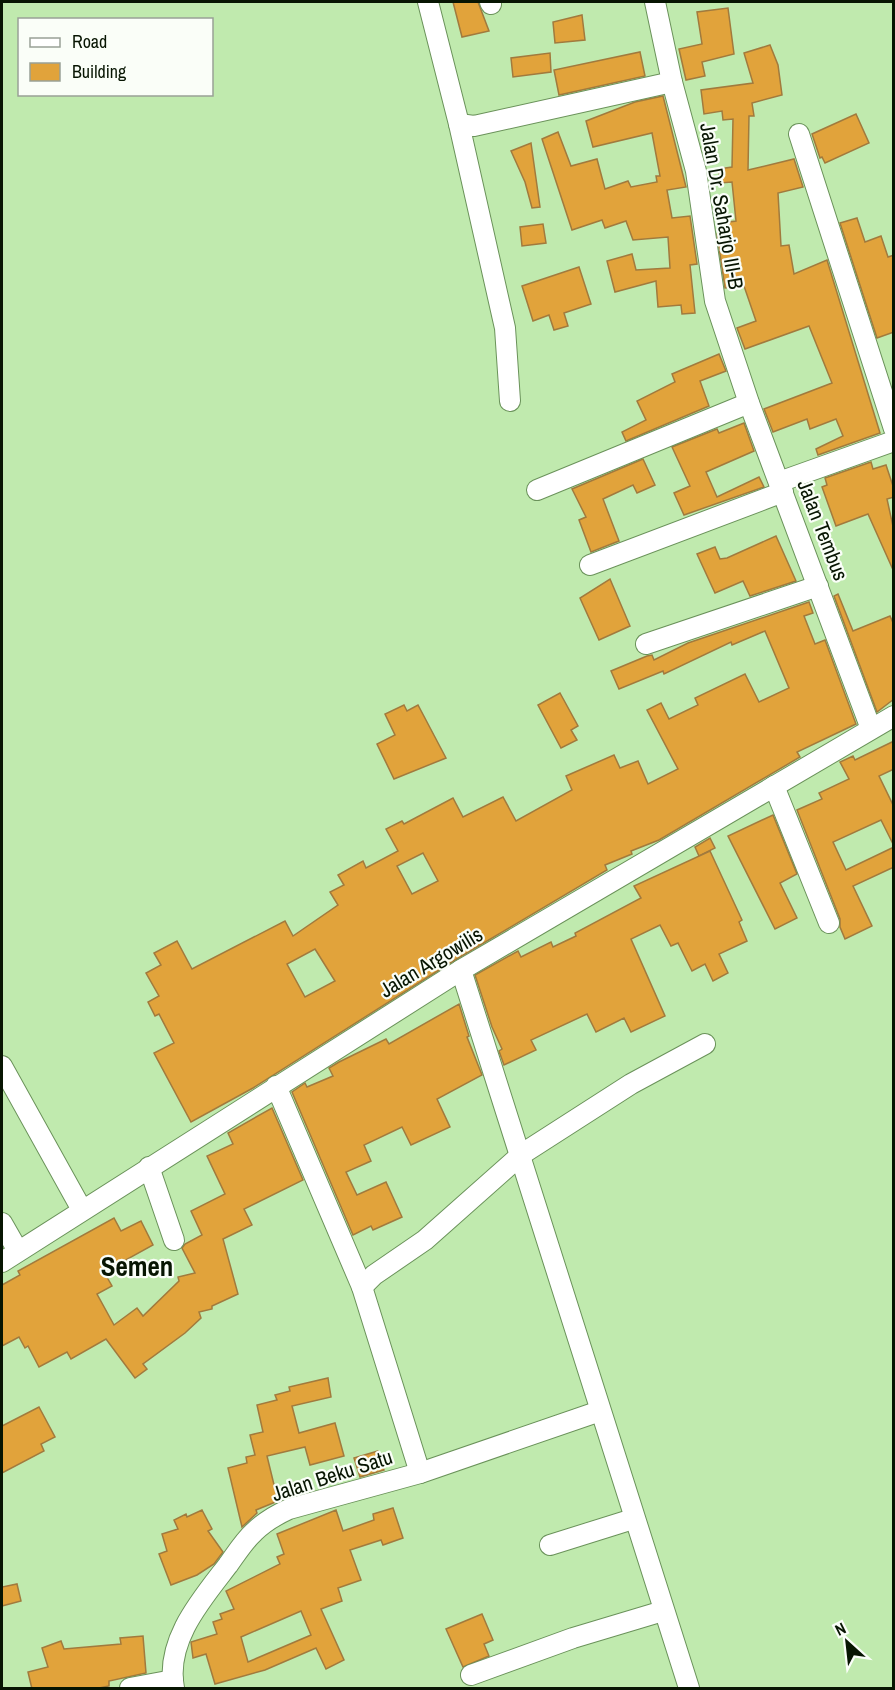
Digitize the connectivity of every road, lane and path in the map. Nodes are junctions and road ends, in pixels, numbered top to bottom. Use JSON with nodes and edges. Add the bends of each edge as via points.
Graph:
{"nodes":[{"id":1,"x":428,"y":2,"type":"edge"},
{"id":2,"x":655,"y":2,"type":"edge"},
{"id":3,"x":672,"y":82,"type":"junction"},
{"id":4,"x":459,"y":124,"type":"junction"},
{"id":5,"x":799,"y":134,"type":"dead end"},
{"id":6,"x":730,"y":348,"type":"joint"},
{"id":7,"x":510,"y":401,"type":"dead end"},
{"id":8,"x":749,"y":403,"type":"junction"},
{"id":9,"x":894,"y":429,"type":"edge"},
{"id":10,"x":894,"y":441,"type":"edge"},
{"id":11,"x":781,"y":487,"type":"junction"},
{"id":12,"x":537,"y":490,"type":"dead end"},
{"id":13,"x":590,"y":565,"type":"dead end"},
{"id":14,"x":818,"y":586,"type":"junction"},
{"id":15,"x":646,"y":644,"type":"dead end"},
{"id":16,"x":894,"y":716,"type":"edge"},
{"id":17,"x":871,"y":729,"type":"junction"},
{"id":18,"x":774,"y":786,"type":"junction"},
{"id":19,"x":829,"y":923,"type":"dead end"},
{"id":20,"x":461,"y":970,"type":"junction"},
{"id":21,"x":705,"y":1044,"type":"dead end"},
{"id":22,"x":2,"y":1066,"type":"edge"},
{"id":23,"x":276,"y":1086,"type":"junction"},
{"id":24,"x":522,"y":1154,"type":"junction"},
{"id":25,"x":149,"y":1167,"type":"junction"},
{"id":26,"x":82,"y":1210,"type":"junction"},
{"id":27,"x":2,"y":1223,"type":"edge"},
{"id":28,"x":174,"y":1240,"type":"dead end"},
{"id":29,"x":10,"y":1257,"type":"edge"},
{"id":30,"x":362,"y":1287,"type":"junction"},
{"id":31,"x":600,"y":1411,"type":"junction"},
{"id":32,"x":420,"y":1473,"type":"junction"},
{"id":33,"x":633,"y":1519,"type":"junction"},
{"id":34,"x":550,"y":1545,"type":"dead end"},
{"id":35,"x":663,"y":1611,"type":"junction"},
{"id":36,"x":471,"y":1675,"type":"dead end"},
{"id":37,"x":173,"y":1684,"type":"edge"},
{"id":38,"x":130,"y":1689,"type":"edge"},
{"id":39,"x":689,"y":1689,"type":"edge"}],
"edges":[{"from":1,"to":4,"type":"street"},
{"from":2,"to":3,"type":"street","name":"Jalan Dr. Saharjo III-B"},
{"from":3,"to":4,"type":"street","via":[[474,126]]},
{"from":3,"to":6,"type":"street","name":"Jalan Dr. Saharjo III-B","via":[[696,171],[715,301]]},
{"from":4,"to":7,"type":"street","via":[[506,328]]},
{"from":5,"to":9,"type":"street"},
{"from":6,"to":8,"type":"street","name":"Jalan Tembus"},
{"from":8,"to":11,"type":"street","name":"Jalan Tembus"},
{"from":8,"to":12,"type":"street"},
{"from":10,"to":11,"type":"street"},
{"from":11,"to":13,"type":"street"},
{"from":11,"to":14,"type":"street","name":"Jalan Tembus"},
{"from":14,"to":15,"type":"street"},
{"from":14,"to":17,"type":"street","name":"Jalan Tembus"},
{"from":16,"to":17,"type":"street","name":"Jalan Argowilis"},
{"from":17,"to":18,"type":"street","name":"Jalan Argowilis"},
{"from":18,"to":19,"type":"street"},
{"from":18,"to":20,"type":"street","name":"Jalan Argowilis"},
{"from":20,"to":23,"type":"street","name":"Jalan Argowilis"},
{"from":20,"to":24,"type":"street"},
{"from":21,"to":24,"type":"street","via":[[631,1084]]},
{"from":22,"to":26,"type":"street"},
{"from":23,"to":25,"type":"street","name":"Jalan Argowilis"},
{"from":23,"to":30,"type":"street"},
{"from":24,"to":30,"type":"street","via":[[425,1240]]},
{"from":24,"to":31,"type":"street"},
{"from":25,"to":26,"type":"street","name":"Jalan Argowilis"},
{"from":25,"to":28,"type":"street"},
{"from":26,"to":29,"type":"street","name":"Jalan Argowilis"},
{"from":27,"to":29,"type":"street"},
{"from":30,"to":32,"type":"street"},
{"from":31,"to":32,"type":"street","name":"Jalan Beku Satu"},
{"from":31,"to":33,"type":"street"},
{"from":32,"to":37,"type":"street","name":"Jalan Beku Satu","via":[[289,1509],[253,1532],[194,1610],[177,1649]]},
{"from":33,"to":34,"type":"street"},
{"from":33,"to":35,"type":"street"},
{"from":35,"to":36,"type":"street"},
{"from":35,"to":39,"type":"street"},
{"from":37,"to":38,"type":"street"}]}
